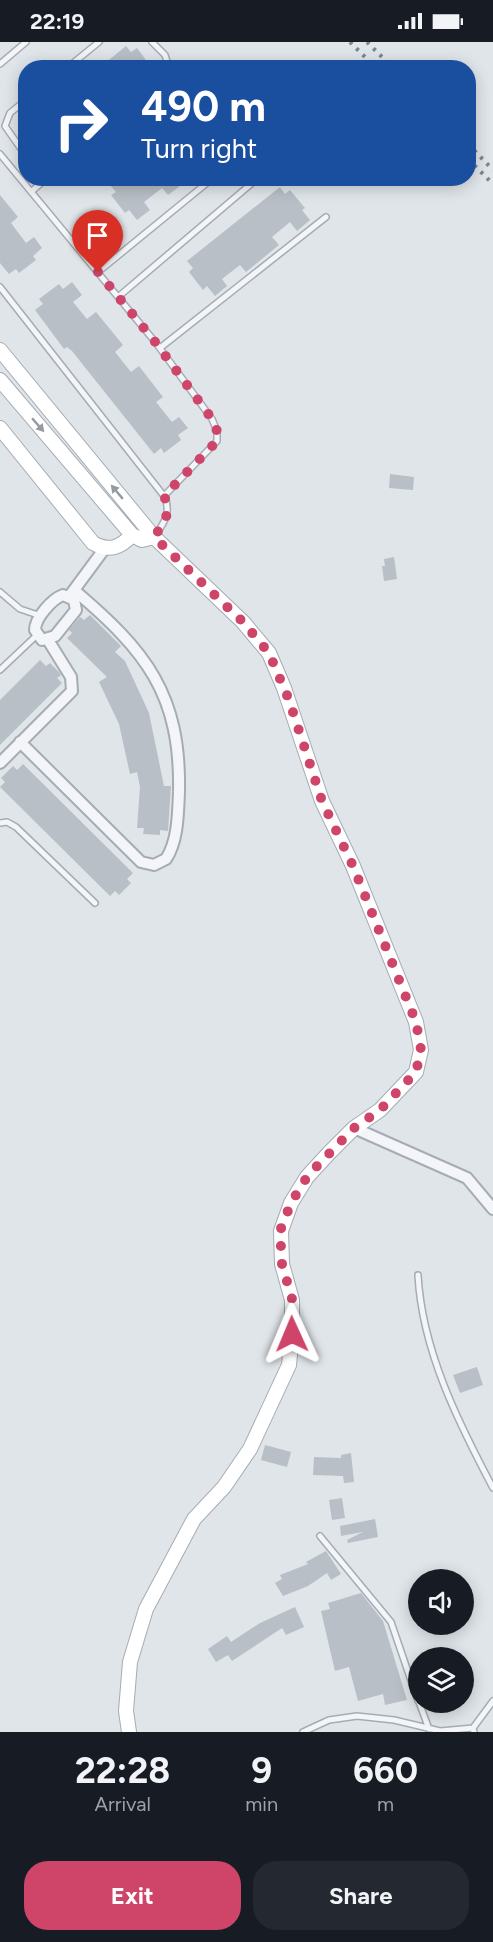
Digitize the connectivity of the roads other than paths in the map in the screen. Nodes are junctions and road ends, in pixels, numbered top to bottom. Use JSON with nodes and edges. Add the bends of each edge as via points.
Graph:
{"nodes":[{"id":1,"x":26,"y":42,"type":"edge"},
{"id":2,"x":99,"y":42,"type":"edge"},
{"id":3,"x":152,"y":42,"type":"edge"},
{"id":4,"x":77,"y":60,"type":"edge"},
{"id":5,"x":167,"y":60,"type":"edge"},
{"id":6,"x":0,"y":64,"type":"edge"},
{"id":7,"x":18,"y":106,"type":"edge"},
{"id":8,"x":18,"y":145,"type":"edge"},
{"id":9,"x":0,"y":154,"type":"edge"},
{"id":10,"x":18,"y":175,"type":"edge"},
{"id":11,"x":28,"y":186,"type":"edge"},
{"id":12,"x":38,"y":186,"type":"edge"},
{"id":13,"x":203,"y":186,"type":"edge"},
{"id":14,"x":249,"y":186,"type":"edge"},
{"id":15,"x":32,"y":191,"type":"junction"},
{"id":16,"x":326,"y":217,"type":"dead end"},
{"id":17,"x":98,"y":272,"type":"junction"},
{"id":18,"x":0,"y":287,"type":"edge"},
{"id":19,"x":118,"y":297,"type":"junction"},
{"id":20,"x":160,"y":348,"type":"junction"},
{"id":21,"x":0,"y":350,"type":"edge"},
{"id":22,"x":0,"y":380,"type":"edge"},
{"id":23,"x":1,"y":431,"type":"edge"},
{"id":24,"x":164,"y":496,"type":"junction"},
{"id":25,"x":132,"y":535,"type":"junction"},
{"id":26,"x":154,"y":537,"type":"junction"},
{"id":27,"x":105,"y":548,"type":"junction"},
{"id":28,"x":0,"y":592,"type":"edge"},
{"id":29,"x":72,"y":593,"type":"junction"},
{"id":30,"x":41,"y":616,"type":"junction"},
{"id":31,"x":37,"y":635,"type":"junction"},
{"id":32,"x":48,"y":640,"type":"junction"},
{"id":33,"x":0,"y":670,"type":"edge"},
{"id":34,"x":20,"y":742,"type":"junction"},
{"id":35,"x":0,"y":763,"type":"edge"},
{"id":36,"x":0,"y":823,"type":"edge"},
{"id":37,"x":95,"y":903,"type":"dead end"},
{"id":38,"x":354,"y":1128,"type":"junction"},
{"id":39,"x":493,"y":1209,"type":"edge"},
{"id":40,"x":418,"y":1275,"type":"dead end"},
{"id":41,"x":493,"y":1488,"type":"edge"},
{"id":42,"x":320,"y":1536,"type":"dead end"},
{"id":43,"x":408,"y":1671,"type":"edge"},
{"id":44,"x":493,"y":1701,"type":"edge"},
{"id":45,"x":423,"y":1713,"type":"edge"},
{"id":46,"x":429,"y":1729,"type":"junction"},
{"id":47,"x":474,"y":1730,"type":"edge"},
{"id":48,"x":129,"y":1732,"type":"edge"},
{"id":49,"x":303,"y":1732,"type":"edge"}],
"edges":[{"from":1,"to":6,"type":"lane"},
{"from":2,"to":4,"type":"lane"},
{"from":3,"to":5,"type":"lane"},
{"from":7,"to":8,"type":"lane","via":[[10,113],[5,126]]},
{"from":9,"to":10,"type":"lane"},
{"from":11,"to":15,"type":"lane"},
{"from":12,"to":15,"type":"lane"},
{"from":13,"to":17,"type":"lane"},
{"from":14,"to":19,"type":"lane"},
{"from":15,"to":17,"type":"lane"},
{"from":16,"to":20,"type":"lane"},
{"from":17,"to":19,"type":"lane"},
{"from":18,"to":24,"type":"lane"},
{"from":19,"to":20,"type":"lane"},
{"from":20,"to":24,"type":"lane","via":[[217,431],[217,441]]},
{"from":26,"to":21,"type":"street","one_way":true},
{"from":22,"to":25,"type":"street","one_way":true},
{"from":23,"to":27,"type":"street","via":[[89,538]]},
{"from":24,"to":26,"type":"lane","via":[[167,519]]},
{"from":25,"to":26,"type":"street","via":[[142,540]]},
{"from":25,"to":27,"type":"street","via":[[119,547]]},
{"from":26,"to":38,"type":"street","via":[[243,622],[269,653],[322,801],[353,866],[416,1022],[421,1050],[416,1072],[380,1110]]},
{"from":27,"to":29,"type":"street"},
{"from":28,"to":30,"type":"lane","via":[[20,609]]},
{"from":29,"to":30,"type":"street","via":[[57,597]]},
{"from":29,"to":32,"type":"street","via":[[74,615]]},
{"from":29,"to":34,"type":"street","via":[[132,642],[162,689],[179,765],[176,827],[166,859],[154,866],[141,862]]},
{"from":30,"to":31,"type":"street","via":[[34,627]]},
{"from":31,"to":32,"type":"street"},
{"from":31,"to":33,"type":"lane"},
{"from":32,"to":34,"type":"street","via":[[71,677],[72,691]]},
{"from":34,"to":35,"type":"street"},
{"from":36,"to":37,"type":"lane","via":[[16,827]]},
{"from":38,"to":39,"type":"street","via":[[467,1178]]},
{"from":38,"to":48,"type":"street","via":[[307,1177],[280,1231],[282,1264],[292,1299],[289,1365],[250,1449],[224,1487],[194,1519],[146,1609],[130,1662],[126,1711]]},
{"from":40,"to":41,"type":"lane","via":[[419,1297],[432,1351],[458,1418]]},
{"from":42,"to":43,"type":"lane","via":[[391,1622]]},
{"from":44,"to":47,"type":"lane"},
{"from":45,"to":46,"type":"lane"},
{"from":46,"to":47,"type":"lane"},
{"from":46,"to":49,"type":"lane","via":[[357,1716],[329,1720]]}]}
